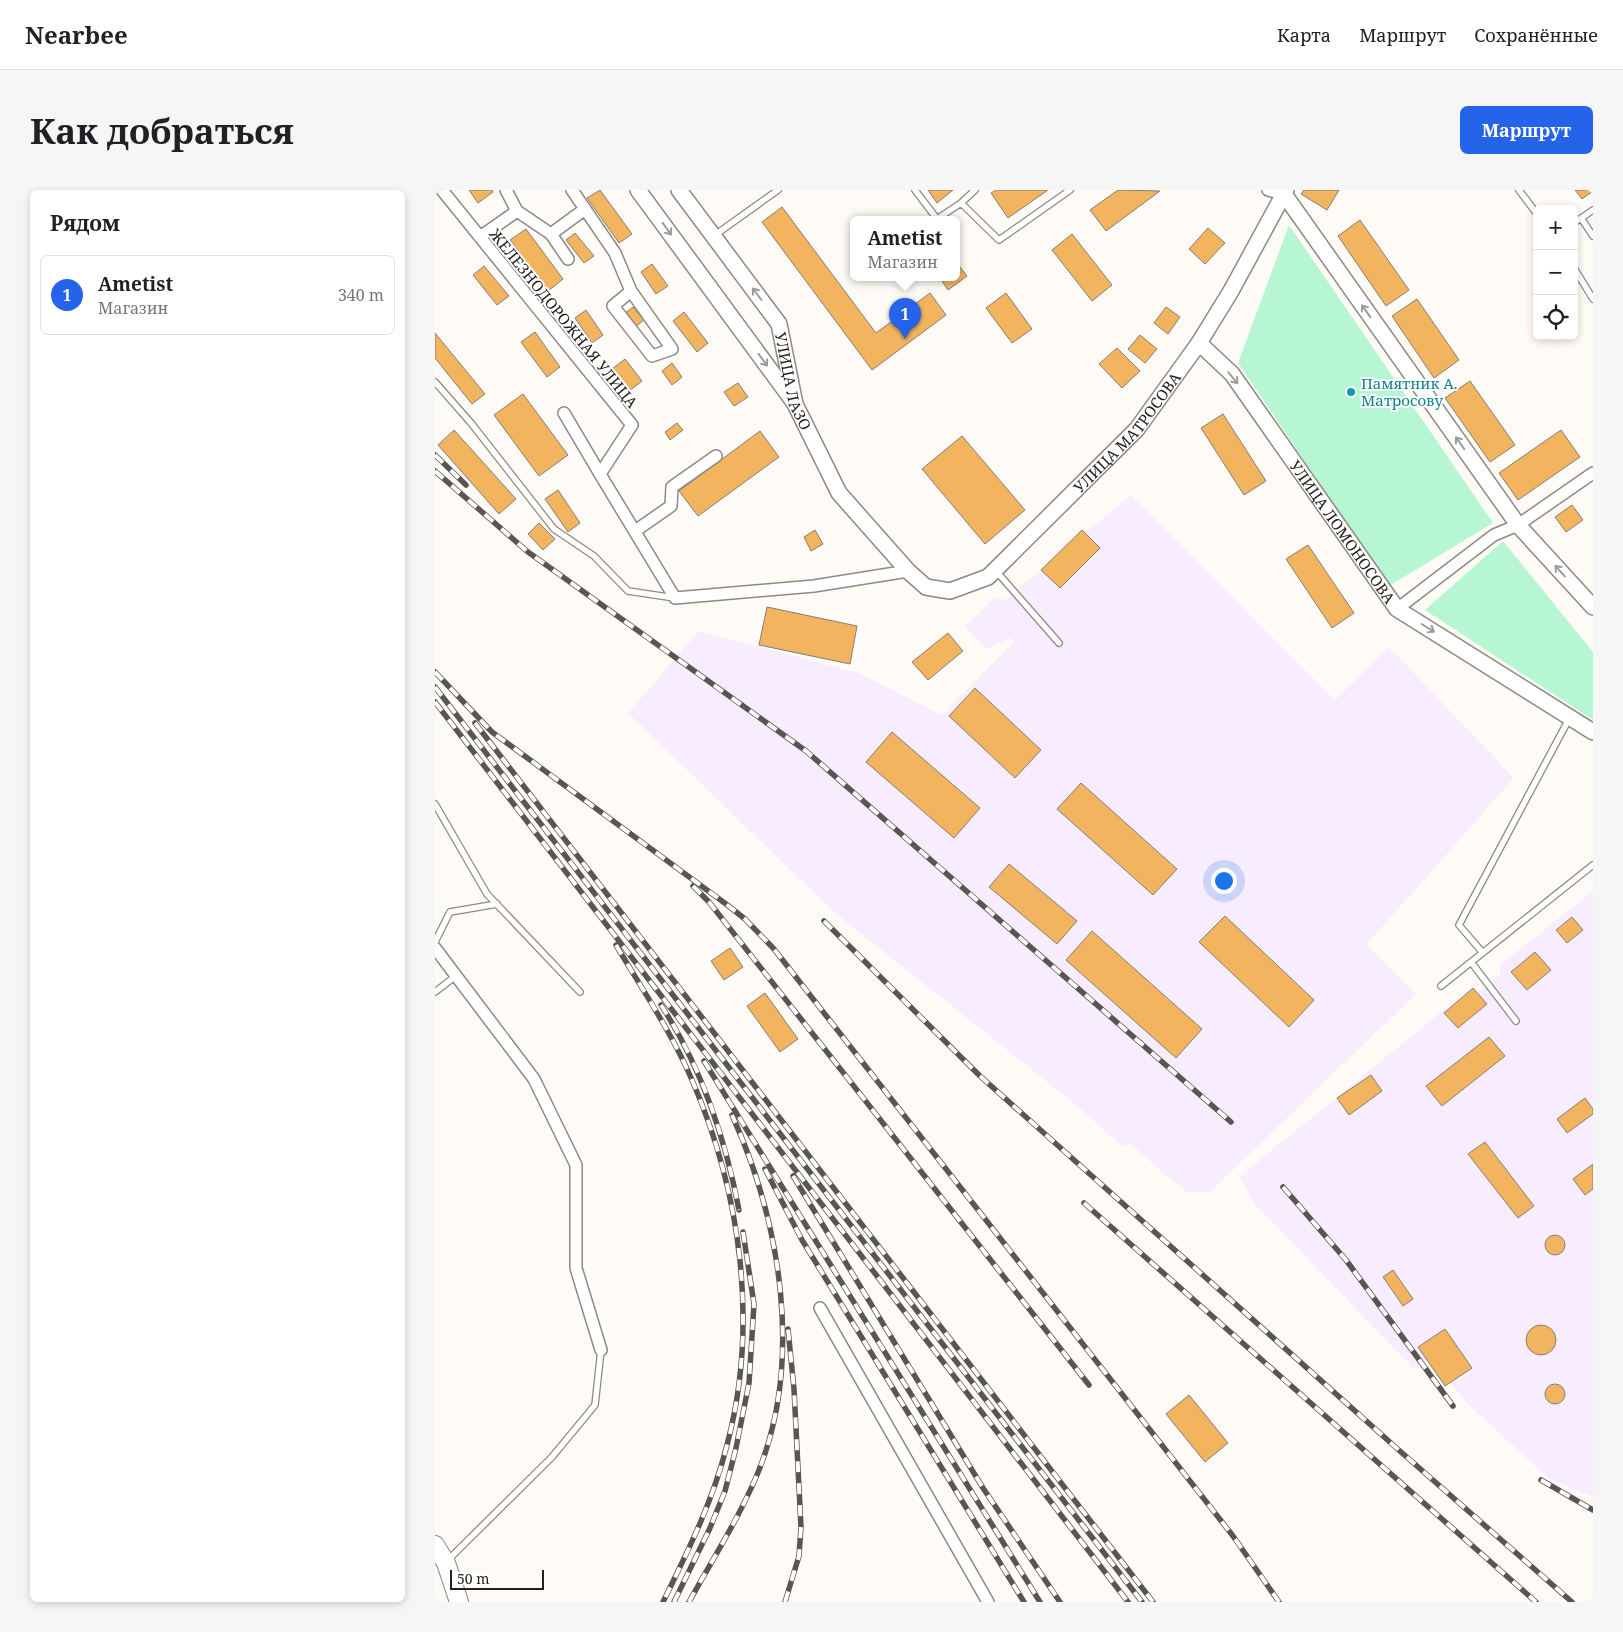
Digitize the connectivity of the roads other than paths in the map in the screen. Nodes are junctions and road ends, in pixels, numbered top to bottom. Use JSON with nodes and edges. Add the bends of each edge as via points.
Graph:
{"nodes":[{"id":1,"x":506,"y":190,"type":"edge"},
{"id":2,"x":572,"y":190,"type":"edge"},
{"id":3,"x":638,"y":190,"type":"edge"},
{"id":4,"x":679,"y":190,"type":"edge"},
{"id":5,"x":778,"y":190,"type":"edge"},
{"id":6,"x":915,"y":190,"type":"edge"},
{"id":7,"x":975,"y":190,"type":"edge"},
{"id":8,"x":1070,"y":190,"type":"edge"},
{"id":9,"x":1268,"y":190,"type":"edge"},
{"id":10,"x":1519,"y":190,"type":"edge"},
{"id":11,"x":1285,"y":192,"type":"edge"},
{"id":12,"x":440,"y":193,"type":"edge"},
{"id":13,"x":961,"y":203,"type":"junction"},
{"id":14,"x":585,"y":209,"type":"junction"},
{"id":15,"x":1533,"y":209,"type":"edge"},
{"id":16,"x":1593,"y":210,"type":"edge"},
{"id":17,"x":517,"y":211,"type":"junction"},
{"id":18,"x":935,"y":216,"type":"edge"},
{"id":19,"x":942,"y":216,"type":"edge"},
{"id":20,"x":1581,"y":218,"type":"junction"},
{"id":21,"x":1578,"y":220,"type":"edge"},
{"id":22,"x":551,"y":234,"type":"junction"},
{"id":23,"x":713,"y":236,"type":"junction"},
{"id":24,"x":1593,"y":236,"type":"edge"},
{"id":25,"x":480,"y":237,"type":"junction"},
{"id":26,"x":568,"y":259,"type":"dead end"},
{"id":27,"x":1578,"y":275,"type":"edge"},
{"id":28,"x":631,"y":291,"type":"junction"},
{"id":29,"x":1593,"y":299,"type":"edge"},
{"id":30,"x":1199,"y":344,"type":"junction"},
{"id":31,"x":435,"y":382,"type":"edge"},
{"id":32,"x":795,"y":404,"type":"junction"},
{"id":33,"x":564,"y":413,"type":"dead end"},
{"id":34,"x":716,"y":456,"type":"dead end"},
{"id":35,"x":1593,"y":473,"type":"edge"},
{"id":36,"x":601,"y":474,"type":"junction"},
{"id":37,"x":1518,"y":525,"type":"junction"},
{"id":38,"x":635,"y":531,"type":"junction"},
{"id":39,"x":995,"y":570,"type":"junction"},
{"id":40,"x":908,"y":571,"type":"junction"},
{"id":41,"x":675,"y":598,"type":"junction"},
{"id":42,"x":1593,"y":607,"type":"edge"},
{"id":43,"x":1397,"y":609,"type":"junction"},
{"id":44,"x":1059,"y":642,"type":"dead end"},
{"id":45,"x":1570,"y":717,"type":"junction"},
{"id":46,"x":1593,"y":732,"type":"edge"},
{"id":47,"x":435,"y":804,"type":"edge"},
{"id":48,"x":1593,"y":865,"type":"edge"},
{"id":49,"x":497,"y":904,"type":"junction"},
{"id":50,"x":435,"y":942,"type":"edge"},
{"id":51,"x":435,"y":948,"type":"edge"},
{"id":52,"x":1483,"y":953,"type":"junction"},
{"id":53,"x":1471,"y":962,"type":"junction"},
{"id":54,"x":457,"y":975,"type":"junction"},
{"id":55,"x":1441,"y":986,"type":"dead end"},
{"id":56,"x":435,"y":992,"type":"edge"},
{"id":57,"x":580,"y":992,"type":"dead end"},
{"id":58,"x":1517,"y":1022,"type":"dead end"},
{"id":59,"x":820,"y":1308,"type":"dead end"},
{"id":60,"x":601,"y":1350,"type":"joint"},
{"id":61,"x":435,"y":1545,"type":"edge"},
{"id":62,"x":446,"y":1563,"type":"junction"},
{"id":63,"x":459,"y":1602,"type":"edge"},
{"id":64,"x":988,"y":1602,"type":"edge"}],
"edges":[{"from":1,"to":17,"type":"street"},
{"from":2,"to":14,"type":"street"},
{"from":3,"to":32,"type":"street","one_way":true},
{"from":4,"to":23,"type":"street","name":"УЛИЦА ЛАЗО"},
{"from":5,"to":23,"type":"lane"},
{"from":6,"to":18,"type":"lane"},
{"from":7,"to":13,"type":"lane"},
{"from":8,"to":13,"type":"lane","via":[[999,240]]},
{"from":9,"to":11,"type":"street"},
{"from":10,"to":15,"type":"lane"},
{"from":11,"to":30,"type":"street","name":"УЛИЦА МАТРОСОВА"},
{"from":37,"to":11,"type":"street","one_way":true},
{"from":12,"to":25,"type":"street","name":"ЖЕЛЕЗНОДОРОЖНАЯ УЛИЦА"},
{"from":13,"to":19,"type":"lane"},
{"from":14,"to":22,"type":"street"},
{"from":14,"to":28,"type":"street","via":[[615,254]]},
{"from":16,"to":20,"type":"lane"},
{"from":17,"to":22,"type":"street"},
{"from":17,"to":25,"type":"street"},
{"from":20,"to":21,"type":"lane"},
{"from":20,"to":24,"type":"lane"},
{"from":22,"to":26,"type":"street"},
{"from":32,"to":23,"type":"street","name":"УЛИЦА ЛАЗО","one_way":true,"via":[[779,324]]},
{"from":25,"to":36,"type":"street","name":"ЖЕЛЕЗНОДОРОЖНАЯ УЛИЦА","via":[[632,425]]},
{"from":27,"to":29,"type":"lane"},
{"from":28,"to":28,"type":"street","via":[[646,313],[672,349],[652,356],[613,306]]},
{"from":30,"to":39,"type":"street","name":"УЛИЦА МАТРОСОВА","via":[[1137,429]]},
{"from":30,"to":43,"type":"street","name":"УЛИЦА ЛОМОНОСОВА","one_way":true,"via":[[1232,374]]},
{"from":31,"to":41,"type":"lane","via":[[554,529],[594,556],[627,591]]},
{"from":32,"to":40,"type":"street","name":"УЛИЦА ЛАЗО","via":[[839,493]]},
{"from":33,"to":36,"type":"street"},
{"from":34,"to":38,"type":"street","via":[[673,487],[671,506]]},
{"from":35,"to":37,"type":"street"},
{"from":36,"to":38,"type":"street"},
{"from":42,"to":37,"type":"street","one_way":true},
{"from":37,"to":43,"type":"street","via":[[1493,534]]},
{"from":38,"to":41,"type":"street"},
{"from":39,"to":40,"type":"street","name":"УЛИЦА МАТРОСОВА","via":[[988,577],[950,591],[926,587]]},
{"from":39,"to":44,"type":"lane"},
{"from":40,"to":41,"type":"street","via":[[814,586]]},
{"from":43,"to":45,"type":"street","name":"УЛИЦА ЛОМОНОСОВА","one_way":true},
{"from":45,"to":46,"type":"street","name":"УЛИЦА ЛОМОНОСОВА"},
{"from":45,"to":52,"type":"lane","via":[[1459,925]]},
{"from":47,"to":49,"type":"lane","via":[[487,894]]},
{"from":48,"to":52,"type":"lane"},
{"from":49,"to":50,"type":"lane","via":[[450,912]]},
{"from":49,"to":57,"type":"lane"},
{"from":51,"to":54,"type":"street"},
{"from":52,"to":53,"type":"lane"},
{"from":53,"to":55,"type":"lane"},
{"from":53,"to":58,"type":"lane"},
{"from":54,"to":56,"type":"lane"},
{"from":54,"to":60,"type":"street","via":[[535,1079],[576,1165],[576,1268]]},
{"from":59,"to":64,"type":"street"},
{"from":60,"to":62,"type":"lane","via":[[595,1405],[552,1457]]},
{"from":61,"to":62,"type":"main road"},
{"from":62,"to":63,"type":"main road"}]}
